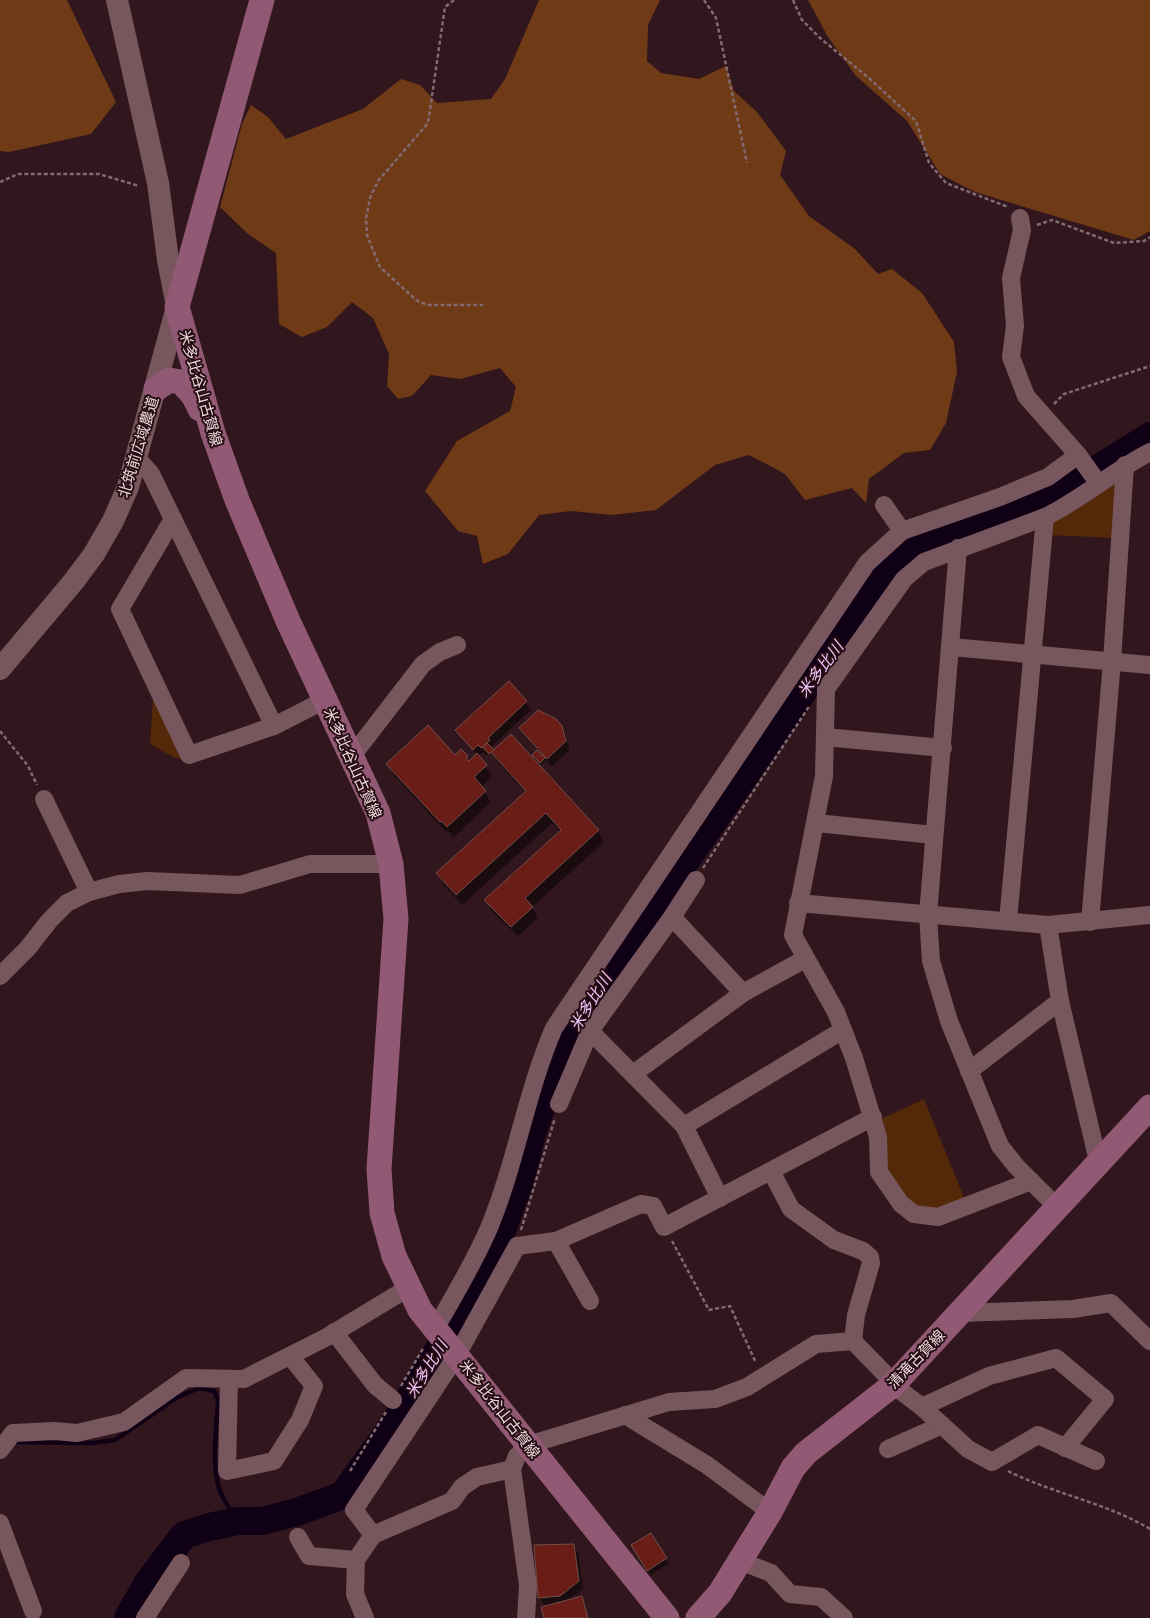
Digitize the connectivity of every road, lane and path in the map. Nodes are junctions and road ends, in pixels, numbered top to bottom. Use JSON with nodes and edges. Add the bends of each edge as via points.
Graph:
{"nodes":[{"id":1,"x":116,"y":0,"type":"edge"},
{"id":2,"x":262,"y":0,"type":"edge"},
{"id":3,"x":454,"y":0,"type":"edge"},
{"id":4,"x":704,"y":0,"type":"edge"},
{"id":5,"x":793,"y":0,"type":"edge"},
{"id":6,"x":747,"y":163,"type":"dead end"},
{"id":7,"x":0,"y":182,"type":"edge"},
{"id":8,"x":158,"y":183,"type":"junction"},
{"id":9,"x":1021,"y":224,"type":"junction"},
{"id":10,"x":1150,"y":238,"type":"edge"},
{"id":11,"x":483,"y":305,"type":"dead end"},
{"id":12,"x":177,"y":307,"type":"junction"},
{"id":13,"x":1150,"y":366,"type":"edge"},
{"id":14,"x":156,"y":389,"type":"junction"},
{"id":15,"x":1044,"y":414,"type":"junction"},
{"id":16,"x":213,"y":433,"type":"junction"},
{"id":17,"x":1150,"y":452,"type":"edge"},
{"id":18,"x":1078,"y":455,"type":"junction"},
{"id":19,"x":137,"y":458,"type":"junction"},
{"id":20,"x":1125,"y":465,"type":"junction"},
{"id":21,"x":1099,"y":484,"type":"junction"},
{"id":22,"x":884,"y":505,"type":"dead end"},
{"id":23,"x":1045,"y":517,"type":"junction"},
{"id":24,"x":173,"y":519,"type":"junction"},
{"id":25,"x":902,"y":532,"type":"junction"},
{"id":26,"x":958,"y":548,"type":"junction"},
{"id":27,"x":457,"y":645,"type":"dead end"},
{"id":28,"x":951,"y":647,"type":"junction"},
{"id":29,"x":1032,"y":655,"type":"junction"},
{"id":30,"x":1112,"y":662,"type":"junction"},
{"id":31,"x":1150,"y":665,"type":"edge"},
{"id":32,"x":0,"y":669,"type":"edge"},
{"id":33,"x":826,"y":689,"type":"junction"},
{"id":34,"x":325,"y":700,"type":"junction"},
{"id":35,"x":274,"y":726,"type":"junction"},
{"id":36,"x":0,"y":731,"type":"edge"},
{"id":37,"x":825,"y":737,"type":"junction"},
{"id":38,"x":943,"y":748,"type":"junction"},
{"id":39,"x":352,"y":756,"type":"junction"},
{"id":40,"x":44,"y":799,"type":"joint"},
{"id":41,"x":816,"y":823,"type":"junction"},
{"id":42,"x":934,"y":835,"type":"junction"},
{"id":43,"x":391,"y":864,"type":"junction"},
{"id":44,"x":696,"y":880,"type":"joint"},
{"id":45,"x":90,"y":892,"type":"junction"},
{"id":46,"x":798,"y":903,"type":"junction"},
{"id":47,"x":928,"y":915,"type":"junction"},
{"id":48,"x":1150,"y":915,"type":"edge"},
{"id":49,"x":672,"y":917,"type":"junction"},
{"id":50,"x":1008,"y":921,"type":"junction"},
{"id":51,"x":1090,"y":922,"type":"junction"},
{"id":52,"x":1048,"y":925,"type":"junction"},
{"id":53,"x":805,"y":959,"type":"junction"},
{"id":54,"x":0,"y":976,"type":"edge"},
{"id":55,"x":743,"y":993,"type":"junction"},
{"id":56,"x":1060,"y":1001,"type":"junction"},
{"id":57,"x":843,"y":1030,"type":"junction"},
{"id":58,"x":590,"y":1031,"type":"junction"},
{"id":59,"x":969,"y":1071,"type":"junction"},
{"id":60,"x":633,"y":1074,"type":"junction"},
{"id":61,"x":560,"y":1104,"type":"joint"},
{"id":62,"x":1150,"y":1107,"type":"edge"},
{"id":63,"x":874,"y":1117,"type":"junction"},
{"id":64,"x":684,"y":1126,"type":"junction"},
{"id":65,"x":1098,"y":1161,"type":"junction"},
{"id":66,"x":771,"y":1171,"type":"junction"},
{"id":67,"x":1031,"y":1182,"type":"junction"},
{"id":68,"x":720,"y":1198,"type":"junction"},
{"id":69,"x":1056,"y":1206,"type":"junction"},
{"id":70,"x":664,"y":1227,"type":"junction"},
{"id":71,"x":556,"y":1241,"type":"junction"},
{"id":72,"x":517,"y":1246,"type":"junction"},
{"id":73,"x":408,"y":1288,"type":"junction"},
{"id":74,"x":590,"y":1302,"type":"dead end"},
{"id":75,"x":960,"y":1313,"type":"junction"},
{"id":76,"x":435,"y":1329,"type":"junction"},
{"id":77,"x":334,"y":1332,"type":"junction"},
{"id":78,"x":853,"y":1341,"type":"junction"},
{"id":79,"x":1150,"y":1341,"type":"edge"},
{"id":80,"x":455,"y":1353,"type":"junction"},
{"id":81,"x":290,"y":1356,"type":"junction"},
{"id":82,"x":763,"y":1378,"type":"junction"},
{"id":83,"x":229,"y":1379,"type":"junction"},
{"id":84,"x":893,"y":1385,"type":"junction"},
{"id":85,"x":393,"y":1400,"type":"dead end"},
{"id":86,"x":922,"y":1407,"type":"junction"},
{"id":87,"x":625,"y":1415,"type":"junction"},
{"id":88,"x":942,"y":1426,"type":"junction"},
{"id":89,"x":528,"y":1445,"type":"junction"},
{"id":90,"x":1065,"y":1448,"type":"junction"},
{"id":91,"x":888,"y":1449,"type":"dead end"},
{"id":92,"x":0,"y":1450,"type":"edge"},
{"id":93,"x":1096,"y":1461,"type":"dead end"},
{"id":94,"x":992,"y":1462,"type":"junction"},
{"id":95,"x":512,"y":1470,"type":"junction"},
{"id":96,"x":770,"y":1512,"type":"junction"},
{"id":97,"x":0,"y":1523,"type":"edge"},
{"id":98,"x":1150,"y":1529,"type":"edge"},
{"id":99,"x":373,"y":1535,"type":"junction"},
{"id":100,"x":298,"y":1537,"type":"dead end"},
{"id":101,"x":356,"y":1560,"type":"junction"},
{"id":102,"x":740,"y":1561,"type":"junction"},
{"id":103,"x":181,"y":1563,"type":"dead end"},
{"id":104,"x":33,"y":1611,"type":"dead end"},
{"id":105,"x":704,"y":1616,"type":"edge"},
{"id":106,"x":145,"y":1618,"type":"edge"},
{"id":107,"x":365,"y":1618,"type":"edge"},
{"id":108,"x":526,"y":1618,"type":"edge"},
{"id":109,"x":667,"y":1618,"type":"edge"},
{"id":110,"x":844,"y":1618,"type":"edge"}],
"edges":[{"from":1,"to":8,"type":"street"},
{"from":2,"to":12,"type":"main road"},
{"from":3,"to":11,"type":"path","via":[[445,7],[428,123],[378,181],[370,198],[367,235],[380,267],[416,300],[427,305]]},
{"from":4,"to":6,"type":"path","via":[[716,18]]},
{"from":5,"to":9,"type":"path","via":[[808,26],[916,121],[929,163],[946,182],[1008,207]]},
{"from":7,"to":8,"type":"path","via":[[18,174],[99,174],[138,186]]},
{"from":8,"to":12,"type":"street"},
{"from":9,"to":10,"type":"path","via":[[1052,220],[1114,243]]},
{"from":9,"to":15,"type":"street","via":[[1011,278],[1015,326],[1011,357],[1026,396]]},
{"from":12,"to":14,"type":"street","name":"北筑前広域農道"},
{"from":12,"to":16,"type":"main road","name":"米多比谷山古賀線"},
{"from":13,"to":15,"type":"path","via":[[1064,394]]},
{"from":14,"to":16,"type":"main road","via":[[168,380],[181,382],[193,395]]},
{"from":14,"to":19,"type":"street","name":"北筑前広域農道"},
{"from":15,"to":18,"type":"street"},
{"from":16,"to":34,"type":"main road","name":"米多比谷山古賀線","via":[[244,518]]},
{"from":17,"to":20,"type":"street"},
{"from":18,"to":21,"type":"street"},
{"from":18,"to":25,"type":"street","via":[[1048,477]]},
{"from":19,"to":24,"type":"street","via":[[151,474]]},
{"from":19,"to":32,"type":"street","name":"北筑前広域農道","via":[[125,496],[94,554]]},
{"from":20,"to":21,"type":"street"},
{"from":20,"to":30,"type":"street"},
{"from":21,"to":23,"type":"street"},
{"from":22,"to":25,"type":"street"},
{"from":23,"to":26,"type":"street"},
{"from":23,"to":29,"type":"street"},
{"from":24,"to":35,"type":"street"},
{"from":24,"to":35,"type":"street","via":[[120,609],[189,755]]},
{"from":25,"to":76,"type":"street","via":[[867,563],[832,612],[554,1028],[540,1060],[489,1228]]},
{"from":26,"to":28,"type":"street"},
{"from":26,"to":33,"type":"street","via":[[924,562],[904,579]]},
{"from":27,"to":39,"type":"street","via":[[423,664]]},
{"from":28,"to":29,"type":"street"},
{"from":28,"to":38,"type":"street"},
{"from":29,"to":30,"type":"street"},
{"from":29,"to":50,"type":"street"},
{"from":30,"to":31,"type":"street"},
{"from":30,"to":51,"type":"street"},
{"from":33,"to":37,"type":"street"},
{"from":33,"to":44,"type":"path","via":[[807,709]]},
{"from":34,"to":35,"type":"street"},
{"from":34,"to":39,"type":"main road","name":"米多比谷山古賀線"},
{"from":36,"to":40,"type":"path","via":[[28,766]]},
{"from":37,"to":38,"type":"street"},
{"from":37,"to":41,"type":"street","via":[[824,776]]},
{"from":38,"to":42,"type":"street"},
{"from":39,"to":43,"type":"main road","name":"米多比谷山古賀線","via":[[378,813]]},
{"from":40,"to":45,"type":"street"},
{"from":41,"to":42,"type":"street"},
{"from":41,"to":46,"type":"street"},
{"from":42,"to":47,"type":"street"},
{"from":43,"to":45,"type":"street","via":[[310,864],[240,885],[147,880]]},
{"from":43,"to":73,"type":"main road","name":"米多比谷山古賀線","via":[[396,920],[379,1169],[382,1213],[394,1256]]},
{"from":44,"to":49,"type":"street"},
{"from":45,"to":54,"type":"street","via":[[67,903]]},
{"from":46,"to":47,"type":"street"},
{"from":46,"to":53,"type":"street","via":[[793,935]]},
{"from":47,"to":50,"type":"street"},
{"from":47,"to":59,"type":"street","via":[[932,962],[949,1021]]},
{"from":48,"to":51,"type":"street"},
{"from":49,"to":55,"type":"street"},
{"from":49,"to":58,"type":"street"},
{"from":50,"to":52,"type":"street"},
{"from":51,"to":52,"type":"street"},
{"from":52,"to":56,"type":"street"},
{"from":53,"to":55,"type":"street"},
{"from":53,"to":57,"type":"street"},
{"from":55,"to":60,"type":"street"},
{"from":56,"to":59,"type":"street"},
{"from":56,"to":65,"type":"street"},
{"from":57,"to":63,"type":"street"},
{"from":57,"to":64,"type":"street"},
{"from":58,"to":60,"type":"street"},
{"from":58,"to":61,"type":"street"},
{"from":59,"to":67,"type":"street","via":[[1000,1146]]},
{"from":60,"to":64,"type":"street"},
{"from":61,"to":72,"type":"path"},
{"from":62,"to":65,"type":"main road","name":"清滝古賀線"},
{"from":63,"to":66,"type":"street"},
{"from":63,"to":67,"type":"street","via":[[879,1172],[901,1204],[914,1214],[938,1216]]},
{"from":64,"to":68,"type":"street"},
{"from":65,"to":69,"type":"main road","name":"清滝古賀線"},
{"from":66,"to":68,"type":"street"},
{"from":66,"to":78,"type":"street","via":[[791,1209],[834,1240],[870,1257],[872,1263],[856,1315]]},
{"from":67,"to":69,"type":"street"},
{"from":68,"to":70,"type":"street"},
{"from":69,"to":75,"type":"main road","name":"清滝古賀線"},
{"from":70,"to":71,"type":"street","via":[[653,1206],[641,1204]]},
{"from":70,"to":82,"type":"path","via":[[709,1310],[730,1306]]},
{"from":71,"to":72,"type":"street"},
{"from":71,"to":74,"type":"street"},
{"from":72,"to":80,"type":"street"},
{"from":73,"to":76,"type":"main road","name":"米多比谷山古賀線"},
{"from":73,"to":77,"type":"street"},
{"from":75,"to":79,"type":"street","via":[[1072,1309],[1111,1303]]},
{"from":75,"to":84,"type":"main road","name":"清滝古賀線"},
{"from":76,"to":80,"type":"main road","name":"米多比谷山古賀線"},
{"from":77,"to":81,"type":"street"},
{"from":77,"to":85,"type":"street","via":[[376,1385]]},
{"from":78,"to":82,"type":"street","via":[[816,1344]]},
{"from":78,"to":84,"type":"street"},
{"from":80,"to":89,"type":"main road","name":"米多比谷山古賀線"},
{"from":80,"to":99,"type":"street","via":[[354,1510]]},
{"from":81,"to":83,"type":"street","via":[[244,1379]]},
{"from":81,"to":83,"type":"street","via":[[314,1386],[300,1420],[274,1461],[227,1471]]},
{"from":82,"to":87,"type":"street","via":[[715,1399],[669,1402]]},
{"from":83,"to":92,"type":"street","via":[[186,1378],[124,1422],[77,1433],[13,1433]]},
{"from":84,"to":86,"type":"street"},
{"from":84,"to":96,"type":"main road","name":"清滝古賀線","via":[[806,1453],[793,1468]]},
{"from":86,"to":88,"type":"street"},
{"from":86,"to":90,"type":"street","via":[[989,1376],[1056,1358],[1105,1399]]},
{"from":87,"to":89,"type":"street"},
{"from":87,"to":96,"type":"street","via":[[707,1465]]},
{"from":88,"to":91,"type":"street"},
{"from":88,"to":94,"type":"street","via":[[968,1449]]},
{"from":89,"to":95,"type":"street","via":[[516,1456]]},
{"from":89,"to":109,"type":"main road","name":"米多比谷山古賀線"},
{"from":90,"to":93,"type":"street"},
{"from":90,"to":94,"type":"street","via":[[1038,1436]]},
{"from":94,"to":98,"type":"path","via":[[1029,1481],[1130,1518]]},
{"from":95,"to":99,"type":"street","via":[[477,1477],[462,1487],[452,1500]]},
{"from":95,"to":108,"type":"street","via":[[528,1585]]},
{"from":96,"to":102,"type":"main road","name":"清滝古賀線"},
{"from":97,"to":104,"type":"street"},
{"from":99,"to":101,"type":"street"},
{"from":100,"to":101,"type":"street","via":[[309,1556]]},
{"from":101,"to":107,"type":"street","via":[[355,1594]]},
{"from":102,"to":105,"type":"main road","name":"清滝古賀線"},
{"from":102,"to":110,"type":"street","via":[[771,1573],[790,1594],[821,1597]]},
{"from":103,"to":106,"type":"street"}]}
